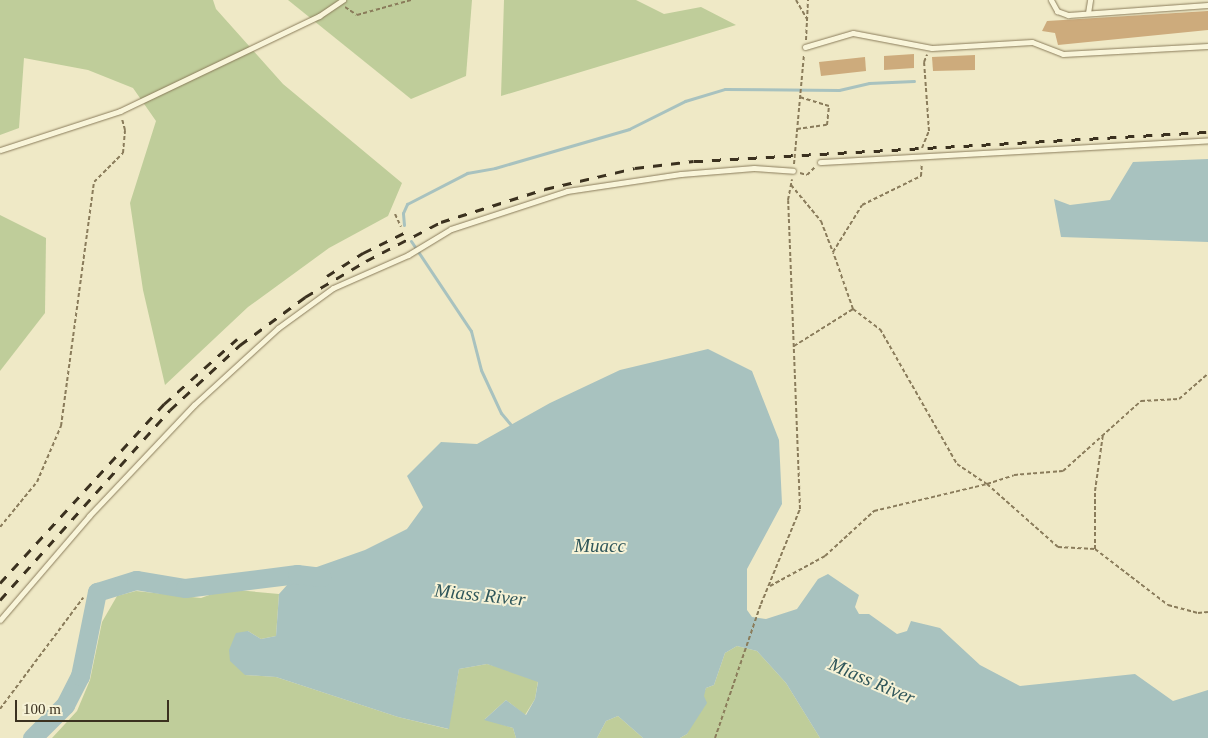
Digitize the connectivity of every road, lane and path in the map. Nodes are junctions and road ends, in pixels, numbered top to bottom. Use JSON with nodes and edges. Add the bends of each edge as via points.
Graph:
{"nodes":[{"id":1,"x":411,"y":0,"type":"edge"},
{"id":2,"x":796,"y":0,"type":"edge"},
{"id":3,"x":1052,"y":0,"type":"edge"},
{"id":4,"x":1090,"y":0,"type":"edge"},
{"id":5,"x":340,"y":1,"type":"edge"},
{"id":6,"x":1208,"y":5,"type":"edge"},
{"id":7,"x":1088,"y":13,"type":"junction"},
{"id":8,"x":808,"y":20,"type":"dead end"},
{"id":9,"x":1208,"y":46,"type":"edge"},
{"id":10,"x":805,"y":48,"type":"dead end"},
{"id":11,"x":932,"y":48,"type":"junction"},
{"id":12,"x":801,"y":85,"type":"dead end"},
{"id":13,"x":800,"y":97,"type":"junction"},
{"id":14,"x":120,"y":111,"type":"junction"},
{"id":15,"x":797,"y":129,"type":"junction"},
{"id":16,"x":1208,"y":140,"type":"edge"},
{"id":17,"x":0,"y":150,"type":"edge"},
{"id":18,"x":922,"y":157,"type":"junction"},
{"id":19,"x":820,"y":162,"type":"joint"},
{"id":20,"x":793,"y":171,"type":"junction"},
{"id":21,"x":791,"y":184,"type":"junction"},
{"id":22,"x":395,"y":214,"type":"dead end"},
{"id":23,"x":401,"y":226,"type":"dead end"},
{"id":24,"x":833,"y":252,"type":"junction"},
{"id":25,"x":853,"y":309,"type":"junction"},
{"id":26,"x":794,"y":346,"type":"junction"},
{"id":27,"x":1208,"y":374,"type":"edge"},
{"id":28,"x":1103,"y":434,"type":"junction"},
{"id":29,"x":986,"y":484,"type":"junction"},
{"id":30,"x":0,"y":527,"type":"edge"},
{"id":31,"x":1095,"y":549,"type":"junction"},
{"id":32,"x":769,"y":586,"type":"junction"},
{"id":33,"x":83,"y":598,"type":"dead end"},
{"id":34,"x":1208,"y":612,"type":"edge"},
{"id":35,"x":0,"y":620,"type":"edge"},
{"id":36,"x":0,"y":709,"type":"edge"},
{"id":37,"x":715,"y":738,"type":"edge"}],
"edges":[{"from":1,"to":5,"type":"path","via":[[357,15]]},
{"from":2,"to":8,"type":"path"},
{"from":3,"to":7,"type":"lane","via":[[1057,10],[1068,15]]},
{"from":4,"to":7,"type":"lane"},
{"from":5,"to":14,"type":"lane","via":[[319,16]]},
{"from":6,"to":7,"type":"lane"},
{"from":9,"to":11,"type":"lane","via":[[1063,54],[1032,42]]},
{"from":10,"to":11,"type":"lane","via":[[852,33]]},
{"from":11,"to":18,"type":"path","via":[[924,62],[929,131]]},
{"from":12,"to":13,"type":"path"},
{"from":13,"to":15,"type":"path"},
{"from":13,"to":15,"type":"path","via":[[829,106],[827,125]]},
{"from":14,"to":17,"type":"lane"},
{"from":14,"to":30,"type":"path","via":[[125,130],[123,154],[94,182],[61,426],[36,482]]},
{"from":15,"to":20,"type":"path"},
{"from":16,"to":18,"type":"lane"},
{"from":18,"to":19,"type":"lane"},
{"from":18,"to":24,"type":"path","via":[[922,176],[862,205]]},
{"from":19,"to":20,"type":"path","via":[[807,174]]},
{"from":20,"to":21,"type":"path"},
{"from":20,"to":35,"type":"lane","via":[[736,170],[567,191],[451,229],[408,255],[333,288],[278,328],[194,405],[77,529]]},
{"from":21,"to":24,"type":"path","via":[[821,221]]},
{"from":21,"to":26,"type":"path","via":[[788,200]]},
{"from":22,"to":23,"type":"path"},
{"from":24,"to":25,"type":"path"},
{"from":25,"to":26,"type":"path"},
{"from":25,"to":29,"type":"path","via":[[880,329],[958,464]]},
{"from":26,"to":32,"type":"path","via":[[800,509]]},
{"from":27,"to":28,"type":"path","via":[[1179,399],[1141,401]]},
{"from":28,"to":29,"type":"path","via":[[1063,471],[1014,475]]},
{"from":28,"to":31,"type":"path","via":[[1095,491]]},
{"from":29,"to":31,"type":"path","via":[[1058,547]]},
{"from":29,"to":32,"type":"path","via":[[874,511],[825,556]]},
{"from":31,"to":34,"type":"path","via":[[1168,604],[1198,614]]},
{"from":32,"to":37,"type":"path"},
{"from":33,"to":36,"type":"path"}]}
